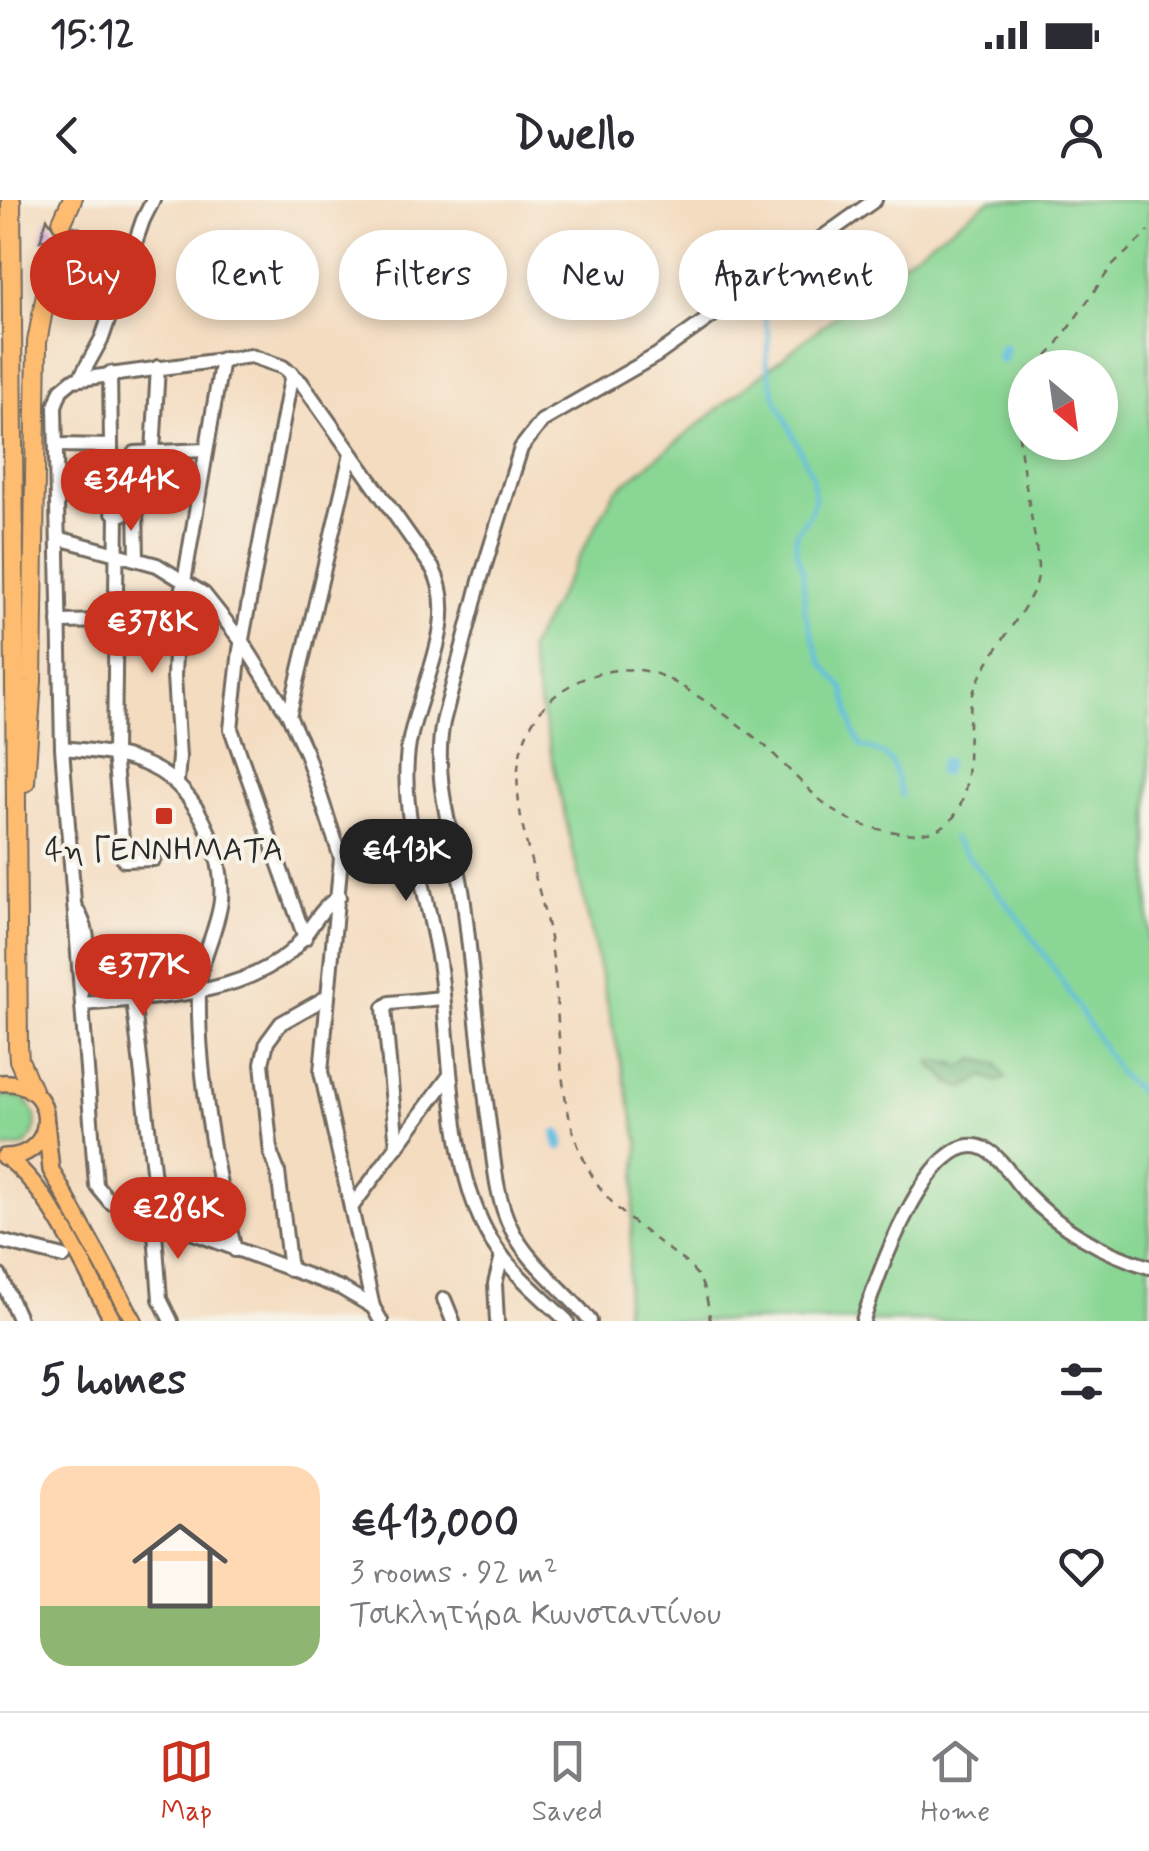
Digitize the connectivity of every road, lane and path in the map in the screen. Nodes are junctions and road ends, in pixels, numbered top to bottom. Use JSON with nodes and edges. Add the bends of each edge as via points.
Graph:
{"nodes":[{"id":1,"x":11,"y":200,"type":"edge"},
{"id":2,"x":72,"y":200,"type":"edge"},
{"id":3,"x":153,"y":200,"type":"edge"},
{"id":4,"x":875,"y":200,"type":"edge"},
{"id":5,"x":62,"y":222,"type":"dead end"},
{"id":6,"x":1149,"y":230,"type":"edge"},
{"id":7,"x":41,"y":320,"type":"edge"},
{"id":8,"x":1054,"y":350,"type":"edge"},
{"id":9,"x":222,"y":360,"type":"junction"},
{"id":10,"x":158,"y":367,"type":"junction"},
{"id":11,"x":110,"y":373,"type":"junction"},
{"id":12,"x":292,"y":373,"type":"junction"},
{"id":13,"x":74,"y":381,"type":"junction"},
{"id":14,"x":56,"y":445,"type":"junction"},
{"id":15,"x":112,"y":450,"type":"junction"},
{"id":16,"x":206,"y":450,"type":"junction"},
{"id":17,"x":135,"y":452,"type":"junction"},
{"id":18,"x":153,"y":452,"type":"junction"},
{"id":19,"x":351,"y":454,"type":"junction"},
{"id":20,"x":1023,"y":460,"type":"edge"},
{"id":21,"x":135,"y":513,"type":"junction"},
{"id":22,"x":117,"y":514,"type":"junction"},
{"id":23,"x":58,"y":538,"type":"junction"},
{"id":24,"x":118,"y":552,"type":"junction"},
{"id":25,"x":137,"y":559,"type":"junction"},
{"id":26,"x":184,"y":580,"type":"junction"},
{"id":27,"x":60,"y":622,"type":"junction"},
{"id":28,"x":115,"y":625,"type":"junction"},
{"id":29,"x":176,"y":628,"type":"junction"},
{"id":30,"x":242,"y":643,"type":"junction"},
{"id":31,"x":289,"y":716,"type":"junction"},
{"id":32,"x":62,"y":748,"type":"junction"},
{"id":33,"x":114,"y":752,"type":"junction"},
{"id":34,"x":176,"y":782,"type":"junction"},
{"id":35,"x":15,"y":831,"type":"junction"},
{"id":36,"x":154,"y":859,"type":"dead end"},
{"id":37,"x":340,"y":898,"type":"junction"},
{"id":38,"x":305,"y":938,"type":"junction"},
{"id":39,"x":199,"y":991,"type":"junction"},
{"id":40,"x":327,"y":998,"type":"junction"},
{"id":41,"x":442,"y":998,"type":"junction"},
{"id":42,"x":133,"y":999,"type":"junction"},
{"id":43,"x":82,"y":1004,"type":"junction"},
{"id":44,"x":450,"y":1075,"type":"junction"},
{"id":45,"x":0,"y":1082,"type":"edge"},
{"id":46,"x":32,"y":1090,"type":"junction"},
{"id":47,"x":46,"y":1122,"type":"junction"},
{"id":48,"x":397,"y":1146,"type":"junction"},
{"id":49,"x":3,"y":1157,"type":"edge"},
{"id":50,"x":351,"y":1208,"type":"junction"},
{"id":51,"x":156,"y":1221,"type":"junction"},
{"id":52,"x":0,"y":1241,"type":"edge"},
{"id":53,"x":235,"y":1250,"type":"junction"},
{"id":54,"x":502,"y":1256,"type":"junction"},
{"id":55,"x":64,"y":1257,"type":"dead end"},
{"id":56,"x":1149,"y":1267,"type":"edge"},
{"id":57,"x":290,"y":1270,"type":"junction"},
{"id":58,"x":0,"y":1276,"type":"edge"},
{"id":59,"x":444,"y":1299,"type":"dead end"},
{"id":60,"x":372,"y":1307,"type":"junction"},
{"id":61,"x":169,"y":1318,"type":"edge"},
{"id":62,"x":20,"y":1321,"type":"edge"},
{"id":63,"x":112,"y":1321,"type":"edge"},
{"id":64,"x":134,"y":1321,"type":"edge"},
{"id":65,"x":381,"y":1321,"type":"edge"},
{"id":66,"x":453,"y":1321,"type":"edge"},
{"id":67,"x":497,"y":1321,"type":"edge"},
{"id":68,"x":568,"y":1321,"type":"edge"},
{"id":69,"x":590,"y":1321,"type":"edge"},
{"id":70,"x":710,"y":1321,"type":"edge"},
{"id":71,"x":862,"y":1321,"type":"edge"}],
"edges":[{"from":1,"to":35,"type":"highway"},
{"from":2,"to":5,"type":"highway"},
{"from":3,"to":13,"type":"street","via":[[102,338]]},
{"from":4,"to":69,"type":"street","via":[[706,322],[531,432],[490,548],[443,722],[440,783],[463,897],[500,1194],[512,1232]]},
{"from":6,"to":8,"type":"path","via":[[1105,275]]},
{"from":7,"to":35,"type":"highway","via":[[32,681]]},
{"from":9,"to":10,"type":"street"},
{"from":9,"to":12,"type":"street","via":[[262,358]]},
{"from":9,"to":16,"type":"street"},
{"from":10,"to":11,"type":"street"},
{"from":10,"to":18,"type":"street"},
{"from":11,"to":13,"type":"street"},
{"from":11,"to":15,"type":"street"},
{"from":12,"to":19,"type":"street"},
{"from":12,"to":30,"type":"street"},
{"from":13,"to":14,"type":"street","via":[[57,397]]},
{"from":14,"to":15,"type":"street"},
{"from":14,"to":23,"type":"street"},
{"from":15,"to":17,"type":"street"},
{"from":15,"to":22,"type":"street"},
{"from":16,"to":18,"type":"street"},
{"from":16,"to":26,"type":"street"},
{"from":17,"to":18,"type":"street"},
{"from":17,"to":21,"type":"street"},
{"from":19,"to":31,"type":"street"},
{"from":19,"to":41,"type":"street","via":[[424,555],[444,597],[406,774]]},
{"from":20,"to":70,"type":"path","via":[[1037,584],[974,691],[964,789],[943,826],[912,834],[844,819],[740,727],[647,671],[622,669],[576,682],[545,703],[524,740],[518,792],[551,942],[572,1127],[603,1194],[697,1275]]},
{"from":21,"to":22,"type":"street"},
{"from":21,"to":25,"type":"street"},
{"from":22,"to":24,"type":"street"},
{"from":23,"to":24,"type":"street"},
{"from":23,"to":27,"type":"street"},
{"from":24,"to":25,"type":"street"},
{"from":24,"to":28,"type":"street"},
{"from":25,"to":26,"type":"street"},
{"from":26,"to":29,"type":"street"},
{"from":26,"to":30,"type":"street","via":[[213,603]]},
{"from":27,"to":28,"type":"street"},
{"from":27,"to":32,"type":"street"},
{"from":28,"to":29,"type":"street"},
{"from":28,"to":33,"type":"street"},
{"from":29,"to":34,"type":"street"},
{"from":30,"to":31,"type":"street"},
{"from":30,"to":38,"type":"street","via":[[231,730]]},
{"from":31,"to":37,"type":"street","via":[[340,848]]},
{"from":32,"to":33,"type":"street"},
{"from":32,"to":43,"type":"street"},
{"from":33,"to":34,"type":"street"},
{"from":33,"to":36,"type":"street","via":[[124,860]]},
{"from":34,"to":39,"type":"street","via":[[205,825],[220,870],[220,905]]},
{"from":35,"to":46,"type":"highway","via":[[18,1046]]},
{"from":37,"to":38,"type":"street","via":[[319,914]]},
{"from":37,"to":40,"type":"street"},
{"from":38,"to":39,"type":"street","via":[[267,967]]},
{"from":39,"to":42,"type":"street"},
{"from":39,"to":53,"type":"street","via":[[219,1188]]},
{"from":40,"to":50,"type":"street","via":[[322,1072]]},
{"from":40,"to":57,"type":"street","via":[[281,1024],[262,1063]]},
{"from":41,"to":44,"type":"street"},
{"from":41,"to":48,"type":"street","via":[[384,1008]]},
{"from":42,"to":43,"type":"street"},
{"from":42,"to":51,"type":"street"},
{"from":43,"to":51,"type":"street","via":[[93,1177],[104,1198]]},
{"from":44,"to":48,"type":"street"},
{"from":44,"to":54,"type":"street","via":[[465,1172]]},
{"from":45,"to":46,"type":"main road"},
{"from":46,"to":47,"type":"main road"},
{"from":47,"to":49,"type":"main road","via":[[33,1148]]},
{"from":47,"to":64,"type":"main road","via":[[51,1170]]},
{"from":48,"to":50,"type":"street"},
{"from":49,"to":63,"type":"main road","via":[[40,1191]]},
{"from":50,"to":60,"type":"street"},
{"from":51,"to":53,"type":"street"},
{"from":51,"to":61,"type":"street","via":[[160,1299]]},
{"from":52,"to":55,"type":"street"},
{"from":53,"to":57,"type":"street"},
{"from":54,"to":67,"type":"street"},
{"from":54,"to":68,"type":"street"},
{"from":56,"to":71,"type":"street","via":[[1124,1260],[1054,1219],[990,1151],[962,1146],[946,1154],[902,1222]]},
{"from":57,"to":60,"type":"street"},
{"from":58,"to":62,"type":"street"},
{"from":59,"to":66,"type":"street"},
{"from":60,"to":65,"type":"street"}]}
